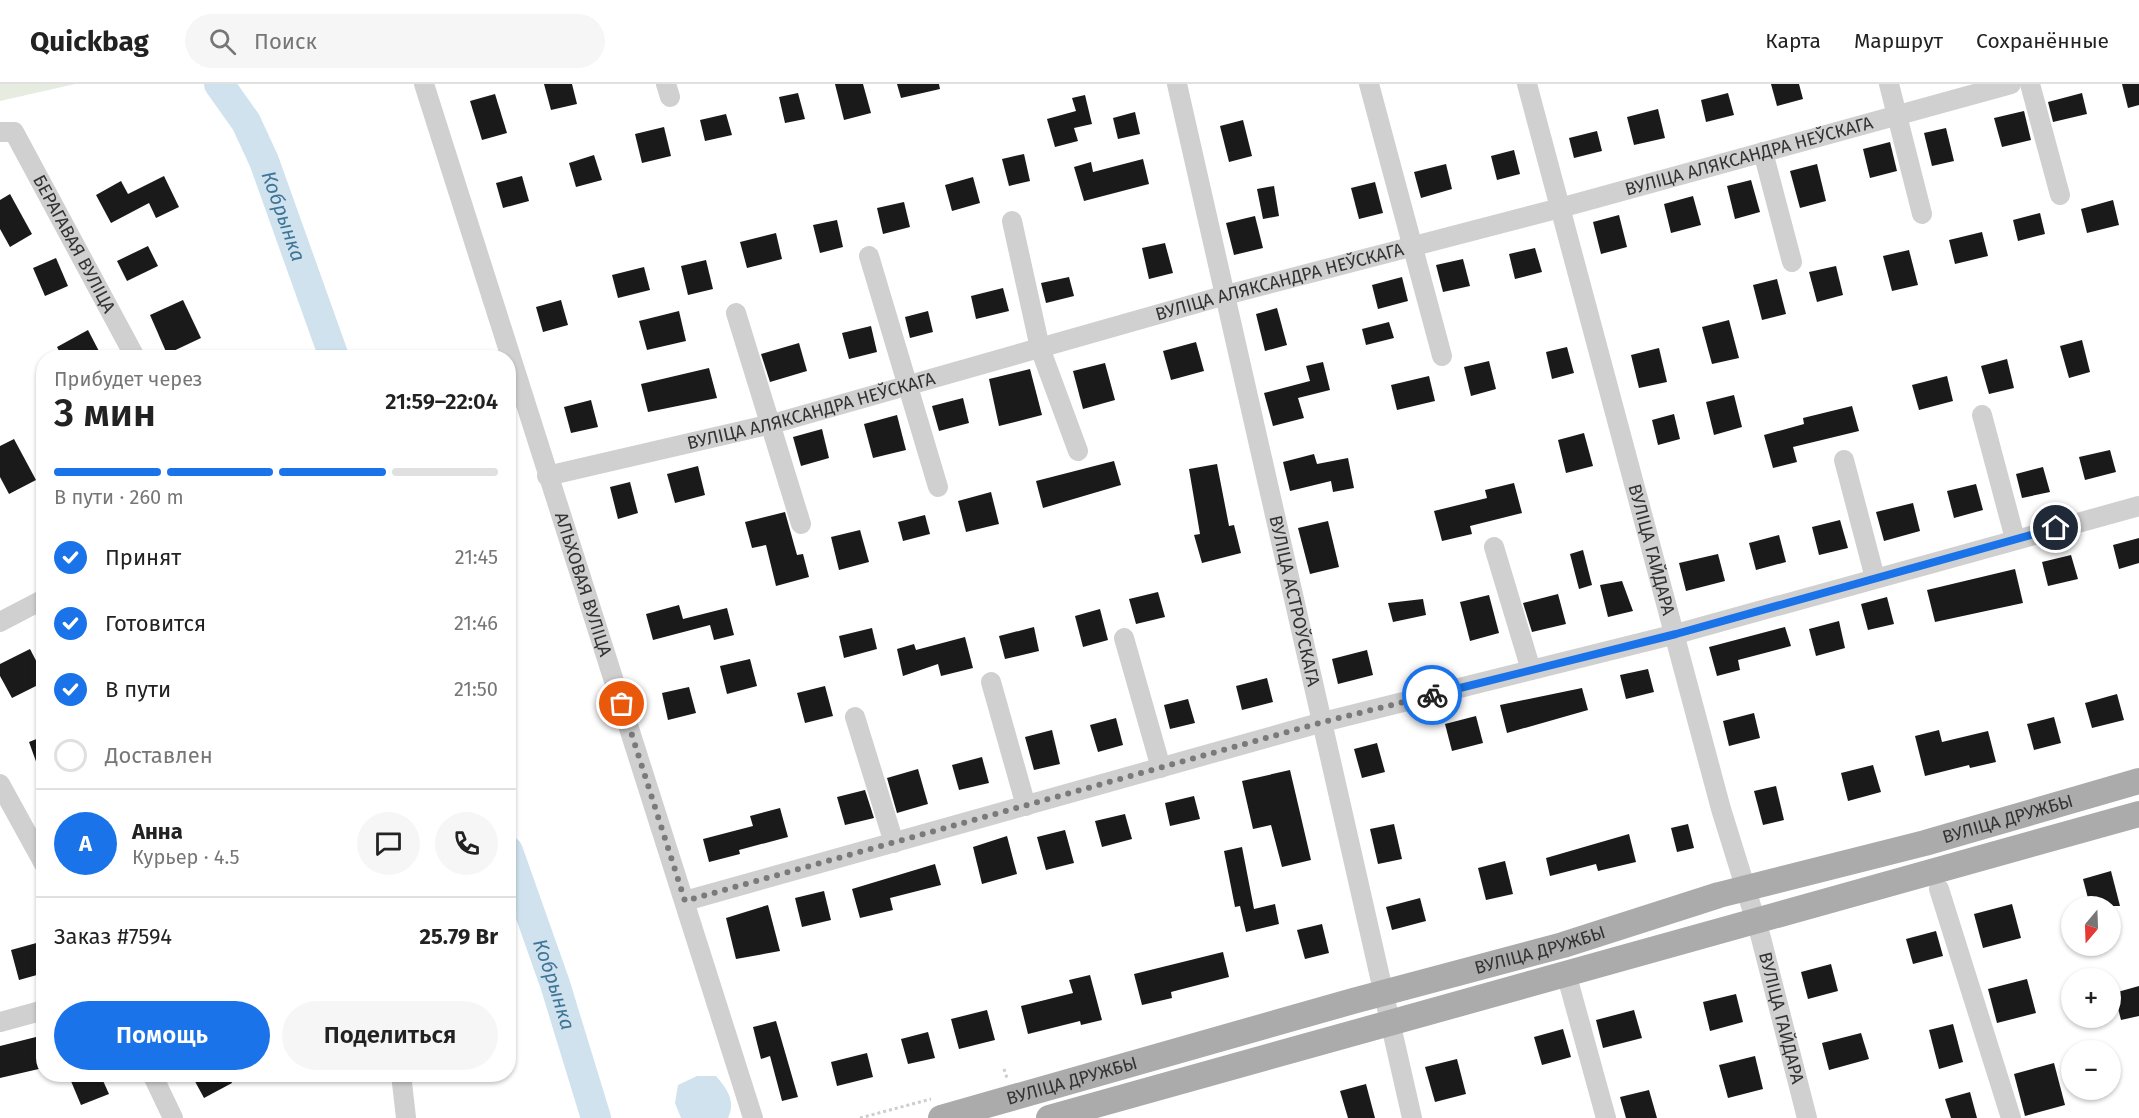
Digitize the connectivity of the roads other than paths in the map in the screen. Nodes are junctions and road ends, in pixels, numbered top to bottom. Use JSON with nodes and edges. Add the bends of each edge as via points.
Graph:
{"nodes":[{"id":1,"x":424,"y":84,"type":"edge"},
{"id":2,"x":1177,"y":84,"type":"edge"},
{"id":3,"x":1369,"y":84,"type":"edge"},
{"id":4,"x":1527,"y":84,"type":"edge"},
{"id":5,"x":1889,"y":84,"type":"edge"},
{"id":6,"x":2011,"y":84,"type":"edge"},
{"id":7,"x":2030,"y":84,"type":"edge"},
{"id":8,"x":1896,"y":116,"type":"junction"},
{"id":9,"x":7,"y":132,"type":"edge"},
{"id":10,"x":1763,"y":152,"type":"junction"},
{"id":11,"x":2060,"y":195,"type":"dead end"},
{"id":12,"x":1560,"y":208,"type":"junction"},
{"id":13,"x":1922,"y":214,"type":"dead end"},
{"id":14,"x":1012,"y":221,"type":"dead end"},
{"id":15,"x":1412,"y":247,"type":"junction"},
{"id":16,"x":868,"y":256,"type":"dead end"},
{"id":17,"x":1792,"y":262,"type":"dead end"},
{"id":18,"x":1226,"y":296,"type":"junction"},
{"id":19,"x":736,"y":312,"type":"dead end"},
{"id":20,"x":1040,"y":348,"type":"junction"},
{"id":21,"x":131,"y":350,"type":"edge"},
{"id":22,"x":507,"y":350,"type":"edge"},
{"id":23,"x":1442,"y":356,"type":"dead end"},
{"id":24,"x":516,"y":377,"type":"edge"},
{"id":25,"x":907,"y":386,"type":"junction"},
{"id":26,"x":1982,"y":415,"type":"dead end"},
{"id":27,"x":772,"y":423,"type":"junction"},
{"id":28,"x":1078,"y":452,"type":"dead end"},
{"id":29,"x":1844,"y":460,"type":"dead end"},
{"id":30,"x":547,"y":476,"type":"junction"},
{"id":31,"x":938,"y":487,"type":"dead end"},
{"id":32,"x":2139,"y":506,"type":"edge"},
{"id":33,"x":801,"y":524,"type":"dead end"},
{"id":34,"x":2015,"y":539,"type":"junction"},
{"id":35,"x":1494,"y":547,"type":"dead end"},
{"id":36,"x":1875,"y":578,"type":"junction"},
{"id":37,"x":36,"y":603,"type":"edge"},
{"id":38,"x":0,"y":622,"type":"edge"},
{"id":39,"x":1676,"y":634,"type":"junction"},
{"id":40,"x":1124,"y":638,"type":"dead end"},
{"id":41,"x":1531,"y":670,"type":"junction"},
{"id":42,"x":991,"y":682,"type":"dead end"},
{"id":43,"x":855,"y":717,"type":"dead end"},
{"id":44,"x":1323,"y":722,"type":"junction"},
{"id":45,"x":1161,"y":768,"type":"junction"},
{"id":46,"x":2139,"y":781,"type":"edge"},
{"id":47,"x":0,"y":784,"type":"edge"},
{"id":48,"x":1026,"y":806,"type":"junction"},
{"id":49,"x":2139,"y":814,"type":"edge"},
{"id":50,"x":894,"y":843,"type":"junction"},
{"id":51,"x":1925,"y":843,"type":"junction"},
{"id":52,"x":36,"y":849,"type":"edge"},
{"id":53,"x":1747,"y":888,"type":"junction"},
{"id":54,"x":1939,"y":889,"type":"dead end"},
{"id":55,"x":685,"y":901,"type":"junction"},
{"id":56,"x":1756,"y":921,"type":"junction"},
{"id":57,"x":1563,"y":945,"type":"junction"},
{"id":58,"x":1575,"y":971,"type":"junction"},
{"id":59,"x":1384,"y":993,"type":"junction"},
{"id":60,"x":36,"y":1012,"type":"edge"},
{"id":61,"x":0,"y":1022,"type":"edge"},
{"id":62,"x":1391,"y":1024,"type":"junction"},
{"id":63,"x":1209,"y":1073,"type":"junction"},
{"id":64,"x":156,"y":1082,"type":"edge"},
{"id":65,"x":402,"y":1082,"type":"edge"},
{"id":66,"x":946,"y":1117,"type":"edge"},
{"id":67,"x":173,"y":1118,"type":"edge"},
{"id":68,"x":406,"y":1118,"type":"edge"},
{"id":69,"x":753,"y":1118,"type":"edge"},
{"id":70,"x":1049,"y":1118,"type":"edge"},
{"id":71,"x":1412,"y":1118,"type":"edge"},
{"id":72,"x":1606,"y":1118,"type":"edge"},
{"id":73,"x":1807,"y":1118,"type":"edge"},
{"id":74,"x":2011,"y":1118,"type":"edge"}],
"edges":[{"from":1,"to":22,"type":"street","name":"АЛЬХОВАЯ ВУЛІЦА"},
{"from":2,"to":18,"type":"street","name":"ВУЛІЦА АСТРОЎСКАГА"},
{"from":3,"to":15,"type":"street"},
{"from":4,"to":12,"type":"street","name":"ВУЛІЦА ГАЙДАРА"},
{"from":5,"to":8,"type":"street"},
{"from":6,"to":8,"type":"street","name":"ВУЛІЦА АЛЯКСАНДРА НЕЎСКАГА"},
{"from":7,"to":11,"type":"street"},
{"from":8,"to":10,"type":"street","name":"ВУЛІЦА АЛЯКСАНДРА НЕЎСКАГА"},
{"from":8,"to":13,"type":"street"},
{"from":9,"to":21,"type":"street","name":"БЕРАГАВАЯ ВУЛІЦА"},
{"from":10,"to":12,"type":"street","name":"ВУЛІЦА АЛЯКСАНДРА НЕЎСКАГА"},
{"from":10,"to":17,"type":"street"},
{"from":12,"to":15,"type":"street","name":"ВУЛІЦА АЛЯКСАНДРА НЕЎСКАГА"},
{"from":12,"to":39,"type":"street","name":"ВУЛІЦА ГАЙДАРА"},
{"from":14,"to":20,"type":"street"},
{"from":15,"to":18,"type":"street","name":"ВУЛІЦА АЛЯКСАНДРА НЕЎСКАГА"},
{"from":15,"to":23,"type":"street"},
{"from":16,"to":25,"type":"street"},
{"from":18,"to":20,"type":"street","name":"ВУЛІЦА АЛЯКСАНДРА НЕЎСКАГА"},
{"from":18,"to":44,"type":"street","name":"ВУЛІЦА АСТРОЎСКАГА"},
{"from":19,"to":27,"type":"street"},
{"from":20,"to":25,"type":"street","name":"ВУЛІЦА АЛЯКСАНДРА НЕЎСКАГА"},
{"from":20,"to":28,"type":"street"},
{"from":24,"to":30,"type":"street","name":"АЛЬХОВАЯ ВУЛІЦА"},
{"from":25,"to":27,"type":"street","name":"ВУЛІЦА АЛЯКСАНДРА НЕЎСКАГА"},
{"from":25,"to":31,"type":"street"},
{"from":26,"to":34,"type":"street"},
{"from":27,"to":30,"type":"street","name":"ВУЛІЦА АЛЯКСАНДРА НЕЎСКАГА"},
{"from":27,"to":33,"type":"street"},
{"from":29,"to":36,"type":"street"},
{"from":30,"to":55,"type":"street","name":"АЛЬХОВАЯ ВУЛІЦА"},
{"from":32,"to":34,"type":"street"},
{"from":34,"to":36,"type":"street"},
{"from":35,"to":41,"type":"street"},
{"from":36,"to":39,"type":"street"},
{"from":37,"to":38,"type":"street"},
{"from":39,"to":41,"type":"street"},
{"from":39,"to":53,"type":"street","name":"ВУЛІЦА ГАЙДАРА"},
{"from":40,"to":45,"type":"street"},
{"from":41,"to":44,"type":"street"},
{"from":42,"to":48,"type":"street"},
{"from":43,"to":50,"type":"street"},
{"from":44,"to":45,"type":"street"},
{"from":44,"to":59,"type":"street","name":"ВУЛІЦА АСТРОЎСКАГА"},
{"from":45,"to":48,"type":"street"},
{"from":46,"to":51,"type":"main road","name":"ВУЛІЦА ДРУЖБЫ"},
{"from":47,"to":52,"type":"street"},
{"from":48,"to":50,"type":"street"},
{"from":49,"to":56,"type":"main road","name":"ВУЛІЦА ДРУЖБЫ"},
{"from":50,"to":55,"type":"street"},
{"from":51,"to":53,"type":"main road","name":"ВУЛІЦА ДРУЖБЫ"},
{"from":51,"to":56,"type":"main road","via":[[1851,873],[1767,898],[1756,910]]},
{"from":53,"to":56,"type":"street","name":"ВУЛІЦА ГАЙДАРА"},
{"from":53,"to":57,"type":"main road","name":"ВУЛІЦА ДРУЖБЫ"},
{"from":53,"to":58,"type":"main road","via":[[1744,906],[1736,914],[1641,941]]},
{"from":54,"to":74,"type":"street"},
{"from":55,"to":69,"type":"street","name":"АЛЬХОВАЯ ВУЛІЦА"},
{"from":56,"to":58,"type":"main road","name":"ВУЛІЦА ДРУЖБЫ"},
{"from":56,"to":73,"type":"street","name":"ВУЛІЦА ГАЙДАРА"},
{"from":57,"to":59,"type":"main road","name":"ВУЛІЦА ДРУЖБЫ"},
{"from":57,"to":62,"type":"main road","via":[[1494,974],[1404,1001],[1393,1013]]},
{"from":58,"to":62,"type":"main road","name":"ВУЛІЦА ДРУЖБЫ"},
{"from":58,"to":72,"type":"street"},
{"from":59,"to":62,"type":"street","name":"ВУЛІЦА АСТРОЎСКАГА"},
{"from":59,"to":63,"type":"main road","via":[[1376,1012],[1369,1017],[1297,1038]]},
{"from":59,"to":66,"type":"main road","name":"ВУЛІЦА ДРУЖБЫ"},
{"from":60,"to":61,"type":"street"},
{"from":62,"to":63,"type":"main road","name":"ВУЛІЦА ДРУЖБЫ"},
{"from":62,"to":71,"type":"street","name":"ВУЛІЦА АСТРОЎСКАГА"},
{"from":63,"to":70,"type":"main road","name":"ВУЛІЦА ДРУЖБЫ"},
{"from":64,"to":67,"type":"street"},
{"from":65,"to":68,"type":"street"}]}
